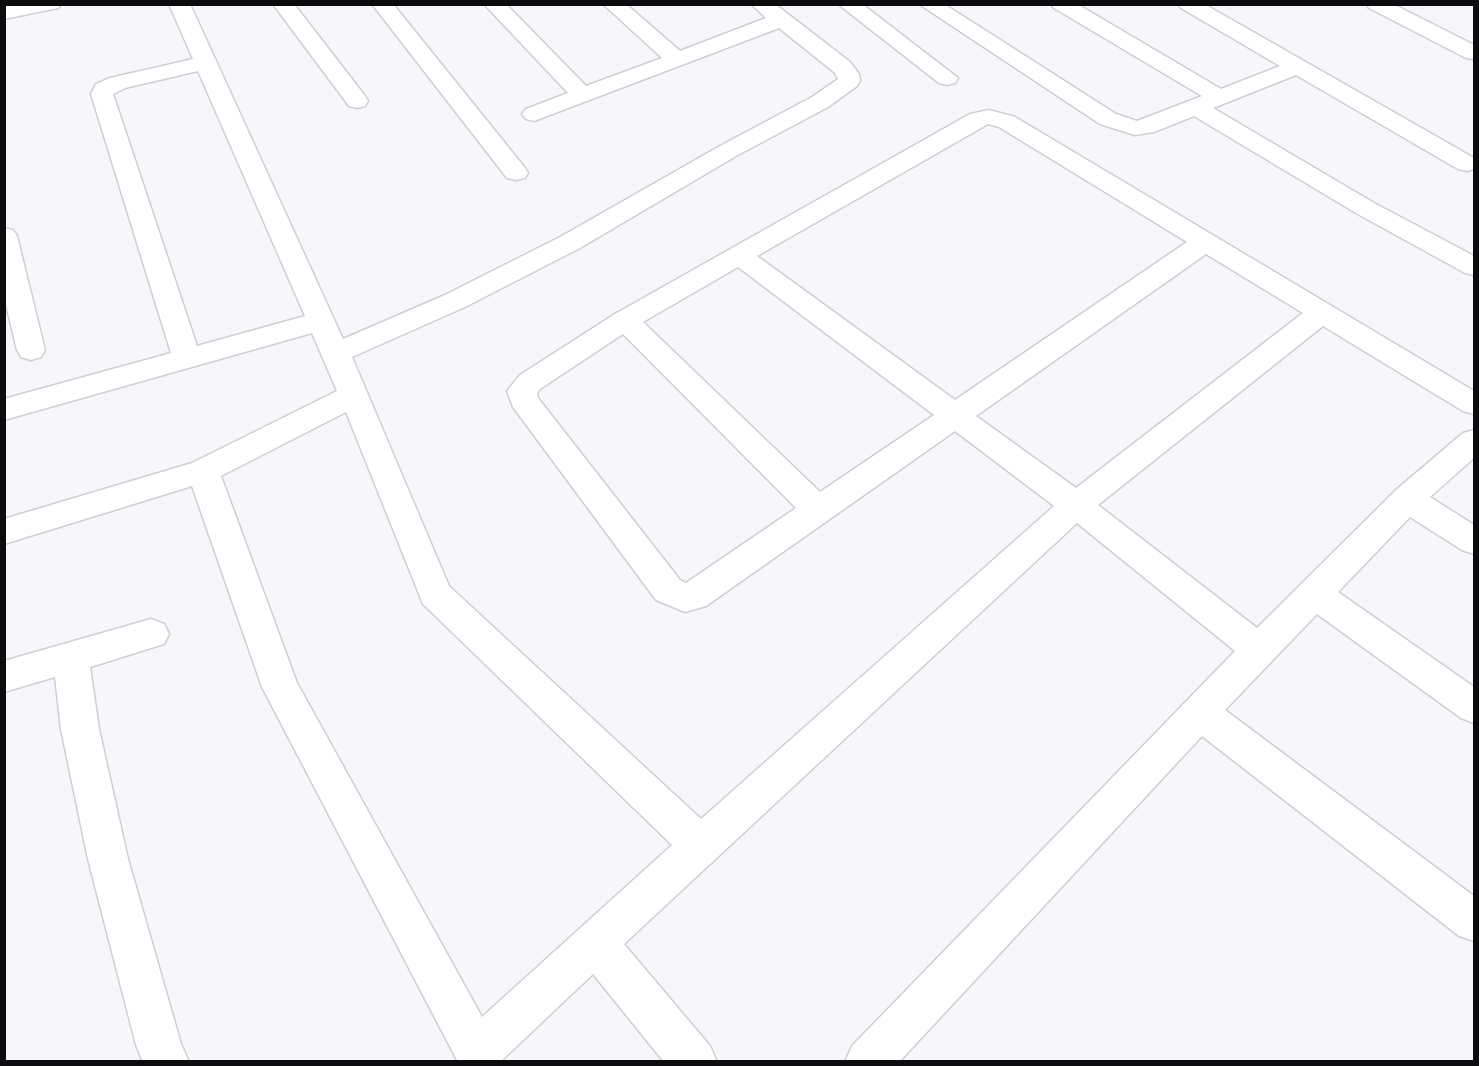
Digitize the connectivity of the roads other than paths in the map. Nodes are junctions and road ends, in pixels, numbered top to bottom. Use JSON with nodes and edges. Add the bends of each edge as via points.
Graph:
{"nodes":[{"id":1,"x":6,"y":4,"type":"edge"},
{"id":2,"x":51,"y":4,"type":"edge"},
{"id":3,"x":178,"y":4,"type":"edge"},
{"id":4,"x":283,"y":4,"type":"edge"},
{"id":5,"x":381,"y":4,"type":"edge"},
{"id":6,"x":494,"y":4,"type":"edge"},
{"id":7,"x":613,"y":4,"type":"edge"},
{"id":8,"x":761,"y":4,"type":"edge"},
{"id":9,"x":881,"y":4,"type":"edge"},
{"id":10,"x":929,"y":4,"type":"edge"},
{"id":11,"x":1060,"y":4,"type":"edge"},
{"id":12,"x":1188,"y":4,"type":"edge"},
{"id":13,"x":1376,"y":4,"type":"edge"},
{"id":14,"x":852,"y":8,"type":"edge"},
{"id":15,"x":5,"y":13,"type":"edge"},
{"id":16,"x":4,"y":19,"type":"edge"},
{"id":17,"x":780,"y":20,"type":"junction"},
{"id":18,"x":1474,"y":53,"type":"edge"},
{"id":19,"x":676,"y":59,"type":"junction"},
{"id":20,"x":206,"y":63,"type":"junction"},
{"id":21,"x":1298,"y":66,"type":"junction"},
{"id":22,"x":947,"y":78,"type":"dead end"},
{"id":23,"x":582,"y":95,"type":"junction"},
{"id":24,"x":1219,"y":97,"type":"junction"},
{"id":25,"x":357,"y":101,"type":"dead end"},
{"id":26,"x":1195,"y":107,"type":"junction"},
{"id":27,"x":534,"y":114,"type":"dead end"},
{"id":28,"x":1467,"y":164,"type":"dead end"},
{"id":29,"x":516,"y":173,"type":"dead end"},
{"id":30,"x":4,"y":236,"type":"edge"},
{"id":31,"x":1204,"y":243,"type":"junction"},
{"id":32,"x":737,"y":254,"type":"junction"},
{"id":33,"x":1470,"y":259,"type":"edge"},
{"id":34,"x":1321,"y":313,"type":"junction"},
{"id":35,"x":625,"y":320,"type":"junction"},
{"id":36,"x":320,"y":321,"type":"junction"},
{"id":37,"x":31,"y":350,"type":"dead end"},
{"id":38,"x":334,"y":354,"type":"junction"},
{"id":39,"x":187,"y":359,"type":"junction"},
{"id":40,"x":354,"y":395,"type":"junction"},
{"id":41,"x":1474,"y":404,"type":"edge"},
{"id":42,"x":4,"y":410,"type":"edge"},
{"id":43,"x":954,"y":417,"type":"junction"},
{"id":44,"x":1474,"y":441,"type":"edge"},
{"id":45,"x":203,"y":471,"type":"junction"},
{"id":46,"x":1407,"y":500,"type":"junction"},
{"id":47,"x":1076,"y":505,"type":"junction"},
{"id":48,"x":817,"y":509,"type":"junction"},
{"id":49,"x":4,"y":532,"type":"edge"},
{"id":50,"x":1474,"y":541,"type":"edge"},
{"id":51,"x":1315,"y":594,"type":"junction"},
{"id":52,"x":151,"y":634,"type":"dead end"},
{"id":53,"x":1259,"y":650,"type":"junction"},
{"id":54,"x":71,"y":658,"type":"junction"},
{"id":55,"x":4,"y":677,"type":"edge"},
{"id":56,"x":1474,"y":707,"type":"edge"},
{"id":57,"x":1199,"y":712,"type":"junction"},
{"id":58,"x":701,"y":845,"type":"junction"},
{"id":59,"x":1474,"y":921,"type":"edge"},
{"id":60,"x":595,"y":944,"type":"junction"},
{"id":61,"x":166,"y":1062,"type":"edge"},
{"id":62,"x":694,"y":1062,"type":"edge"},
{"id":63,"x":868,"y":1062,"type":"edge"}],
"edges":[{"from":1,"to":15,"type":"street"},
{"from":2,"to":15,"type":"street"},
{"from":3,"to":20,"type":"street"},
{"from":4,"to":25,"type":"street"},
{"from":5,"to":29,"type":"street"},
{"from":6,"to":23,"type":"street"},
{"from":7,"to":19,"type":"street"},
{"from":8,"to":17,"type":"street"},
{"from":9,"to":14,"type":"street"},
{"from":10,"to":26,"type":"street","via":[[1119,124],[1146,127]]},
{"from":11,"to":24,"type":"street"},
{"from":12,"to":21,"type":"street"},
{"from":13,"to":18,"type":"street"},
{"from":14,"to":22,"type":"street"},
{"from":15,"to":16,"type":"street"},
{"from":17,"to":19,"type":"street"},
{"from":17,"to":38,"type":"street","via":[[843,67],[849,81],[820,102],[571,242],[455,301]]},
{"from":19,"to":23,"type":"street"},
{"from":20,"to":36,"type":"street"},
{"from":20,"to":39,"type":"street","via":[[118,83],[102,94]]},
{"from":21,"to":24,"type":"street"},
{"from":21,"to":28,"type":"street"},
{"from":23,"to":27,"type":"street"},
{"from":24,"to":26,"type":"street"},
{"from":26,"to":33,"type":"street","via":[[1365,208]]},
{"from":30,"to":37,"type":"street"},
{"from":31,"to":32,"type":"street","via":[[1007,122],[989,117],[978,119]]},
{"from":31,"to":34,"type":"street"},
{"from":31,"to":43,"type":"street"},
{"from":32,"to":35,"type":"street"},
{"from":32,"to":43,"type":"street"},
{"from":34,"to":41,"type":"street"},
{"from":34,"to":47,"type":"street"},
{"from":35,"to":48,"type":"street"},
{"from":35,"to":48,"type":"street","via":[[541,373],[522,391],[524,400],[668,590],[685,598],[694,596]]},
{"from":36,"to":38,"type":"street"},
{"from":36,"to":39,"type":"street"},
{"from":38,"to":40,"type":"street"},
{"from":39,"to":42,"type":"street"},
{"from":40,"to":45,"type":"street"},
{"from":40,"to":58,"type":"street","via":[[435,594]]},
{"from":43,"to":47,"type":"street"},
{"from":43,"to":48,"type":"street"},
{"from":44,"to":46,"type":"street"},
{"from":45,"to":49,"type":"street"},
{"from":45,"to":60,"type":"street","via":[[280,687],[477,1052]]},
{"from":46,"to":50,"type":"street"},
{"from":46,"to":51,"type":"street"},
{"from":47,"to":53,"type":"street"},
{"from":47,"to":58,"type":"street"},
{"from":51,"to":53,"type":"street"},
{"from":51,"to":56,"type":"street"},
{"from":52,"to":54,"type":"street"},
{"from":53,"to":57,"type":"street"},
{"from":54,"to":55,"type":"street"},
{"from":54,"to":61,"type":"street","via":[[80,729],[108,860]]},
{"from":57,"to":59,"type":"street"},
{"from":57,"to":63,"type":"street"},
{"from":58,"to":60,"type":"street"},
{"from":60,"to":62,"type":"street"}]}
